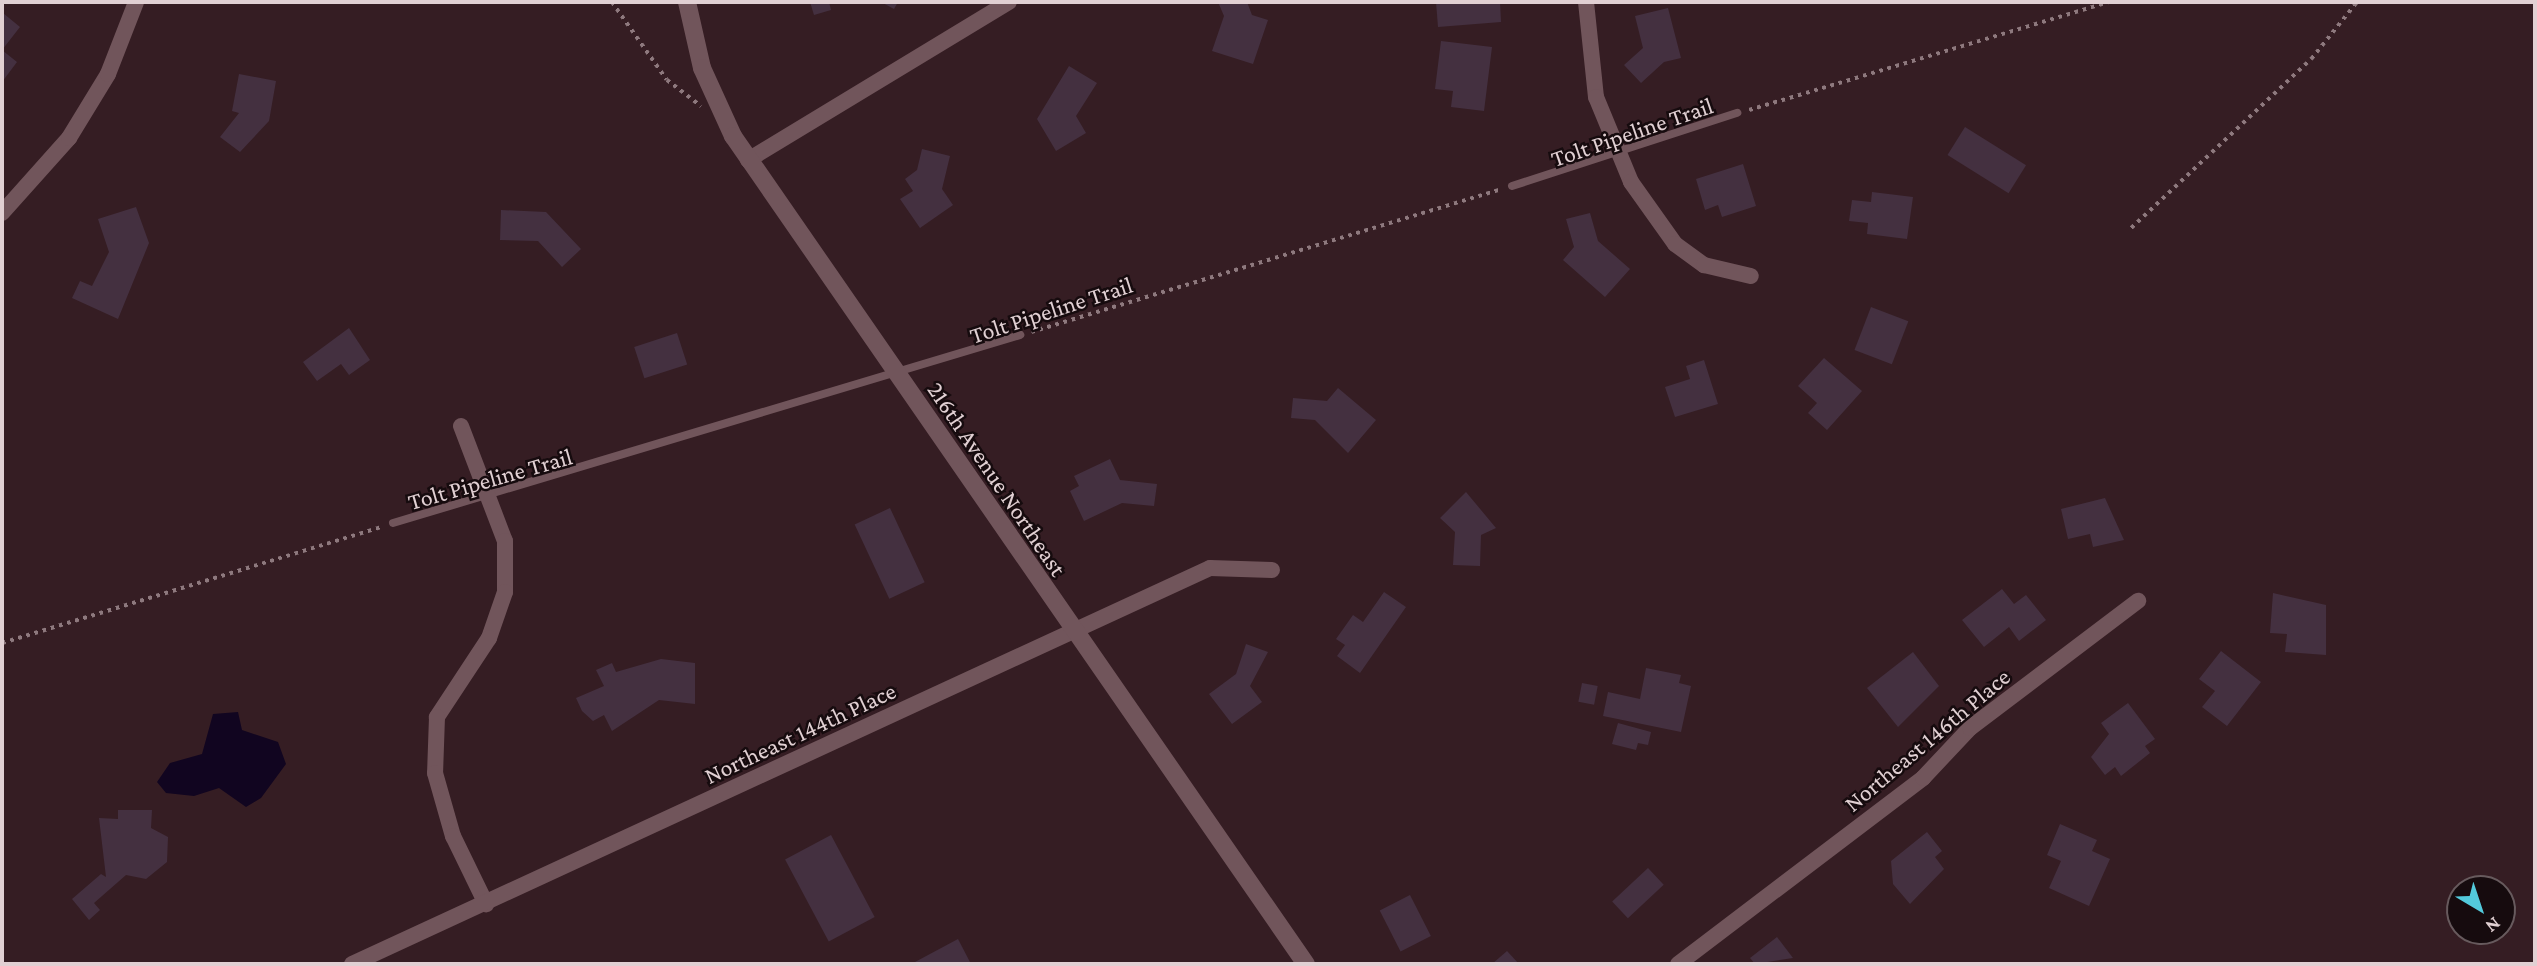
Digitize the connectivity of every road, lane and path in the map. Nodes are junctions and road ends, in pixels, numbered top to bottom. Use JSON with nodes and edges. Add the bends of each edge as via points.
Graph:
{"nodes":[{"id":1,"x":136,"y":2,"type":"edge"},
{"id":2,"x":612,"y":2,"type":"edge"},
{"id":3,"x":687,"y":2,"type":"edge"},
{"id":4,"x":1009,"y":2,"type":"edge"},
{"id":5,"x":1586,"y":2,"type":"edge"},
{"id":6,"x":2109,"y":2,"type":"edge"},
{"id":7,"x":2357,"y":2,"type":"edge"},
{"id":8,"x":719,"y":112,"type":"junction"},
{"id":9,"x":1737,"y":113,"type":"joint"},
{"id":10,"x":1616,"y":152,"type":"junction"},
{"id":11,"x":748,"y":160,"type":"junction"},
{"id":12,"x":1512,"y":186,"type":"joint"},
{"id":13,"x":2,"y":213,"type":"edge"},
{"id":14,"x":2131,"y":228,"type":"dead end"},
{"id":15,"x":1751,"y":276,"type":"dead end"},
{"id":16,"x":1020,"y":335,"type":"joint"},
{"id":17,"x":894,"y":371,"type":"junction"},
{"id":18,"x":461,"y":426,"type":"dead end"},
{"id":19,"x":489,"y":491,"type":"junction"},
{"id":20,"x":393,"y":523,"type":"joint"},
{"id":21,"x":1272,"y":570,"type":"dead end"},
{"id":22,"x":2138,"y":601,"type":"dead end"},
{"id":23,"x":1071,"y":631,"type":"junction"},
{"id":24,"x":2,"y":643,"type":"edge"},
{"id":25,"x":486,"y":904,"type":"junction"},
{"id":26,"x":352,"y":964,"type":"edge"},
{"id":27,"x":1306,"y":964,"type":"edge"},
{"id":28,"x":1678,"y":964,"type":"edge"}],
"edges":[{"from":1,"to":13,"type":"street","via":[[108,74],[69,138]]},
{"from":2,"to":8,"type":"path","via":[[667,80],[695,105]]},
{"from":3,"to":8,"type":"street","name":"216th Avenue Northeast"},
{"from":4,"to":11,"type":"street"},
{"from":5,"to":10,"type":"street","via":[[1596,97]]},
{"from":6,"to":9,"type":"path","name":"Tolt Pipeline Trail"},
{"from":7,"to":14,"type":"path","via":[[2311,59]]},
{"from":8,"to":11,"type":"street","name":"216th Avenue Northeast"},
{"from":9,"to":10,"type":"lane"},
{"from":10,"to":12,"type":"lane"},
{"from":10,"to":15,"type":"street","via":[[1675,244],[1704,265]]},
{"from":11,"to":17,"type":"street","name":"216th Avenue Northeast"},
{"from":12,"to":16,"type":"path","name":"Tolt Pipeline Trail"},
{"from":16,"to":17,"type":"lane"},
{"from":17,"to":19,"type":"lane"},
{"from":17,"to":23,"type":"street","name":"216th Avenue Northeast"},
{"from":18,"to":19,"type":"street"},
{"from":19,"to":20,"type":"lane"},
{"from":19,"to":25,"type":"street","via":[[505,541],[505,592],[489,638],[437,717],[435,773],[453,836]]},
{"from":20,"to":24,"type":"path","name":"Tolt Pipeline Trail"},
{"from":21,"to":23,"type":"street","name":"Northeast 144th Place","via":[[1210,568]]},
{"from":22,"to":28,"type":"street","name":"Northeast 146th Place","via":[[1970,728],[1923,778]]},
{"from":23,"to":25,"type":"street","name":"Northeast 144th Place"},
{"from":23,"to":27,"type":"street","name":"216th Avenue Northeast"},
{"from":25,"to":26,"type":"street","name":"Northeast 144th Place"}]}
